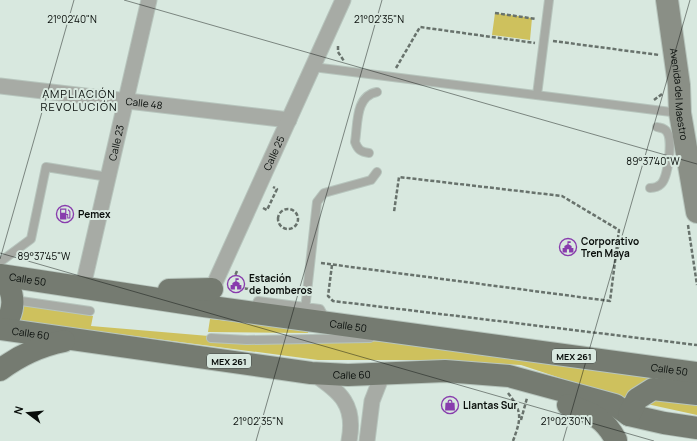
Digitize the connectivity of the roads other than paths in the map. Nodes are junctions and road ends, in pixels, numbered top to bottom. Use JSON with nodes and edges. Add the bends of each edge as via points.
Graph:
{"nodes":[{"id":1,"x":149,"y":0,"type":"edge"},
{"id":2,"x":343,"y":0,"type":"edge"},
{"id":3,"x":549,"y":0,"type":"edge"},
{"id":4,"x":667,"y":0,"type":"edge"},
{"id":5,"x":312,"y":68,"type":"junction"},
{"id":6,"x":0,"y":86,"type":"edge"},
{"id":7,"x":697,"y":91,"type":"edge"},
{"id":8,"x":377,"y":92,"type":"dead end"},
{"id":9,"x":537,"y":95,"type":"junction"},
{"id":10,"x":126,"y":101,"type":"junction"},
{"id":11,"x":680,"y":113,"type":"junction"},
{"id":12,"x":289,"y":120,"type":"junction"},
{"id":13,"x":657,"y":127,"type":"dead end"},
{"id":14,"x":697,"y":129,"type":"edge"},
{"id":15,"x":369,"y":153,"type":"dead end"},
{"id":16,"x":377,"y":172,"type":"dead end"},
{"id":17,"x":108,"y":177,"type":"junction"},
{"id":18,"x":650,"y":188,"type":"dead end"},
{"id":19,"x":697,"y":212,"type":"edge"},
{"id":20,"x":0,"y":262,"type":"edge"},
{"id":21,"x":0,"y":275,"type":"edge"},
{"id":22,"x":83,"y":286,"type":"junction"},
{"id":23,"x":208,"y":297,"type":"junction"},
{"id":24,"x":13,"y":300,"type":"junction"},
{"id":25,"x":90,"y":311,"type":"dead end"},
{"id":26,"x":305,"y":313,"type":"junction"},
{"id":27,"x":0,"y":329,"type":"edge"},
{"id":28,"x":410,"y":334,"type":"junction"},
{"id":29,"x":211,"y":338,"type":"dead end"},
{"id":30,"x":75,"y":339,"type":"junction"},
{"id":31,"x":0,"y":370,"type":"edge"},
{"id":32,"x":415,"y":372,"type":"junction"},
{"id":33,"x":311,"y":373,"type":"junction"},
{"id":34,"x":383,"y":373,"type":"junction"},
{"id":35,"x":697,"y":373,"type":"edge"},
{"id":36,"x":697,"y":394,"type":"edge"},
{"id":37,"x":629,"y":415,"type":"junction"},
{"id":38,"x":697,"y":428,"type":"edge"},
{"id":39,"x":616,"y":440,"type":"edge"},
{"id":40,"x":349,"y":441,"type":"edge"},
{"id":41,"x":366,"y":441,"type":"edge"}],
"edges":[{"from":1,"to":10,"type":"street","name":"Calle 23"},
{"from":2,"to":5,"type":"street","name":"Calle 25"},
{"from":3,"to":9,"type":"lane","via":[[546,20],[547,41]]},
{"from":4,"to":11,"type":"street","name":"Avenida del Maestro","via":[[679,85]]},
{"from":5,"to":9,"type":"lane"},
{"from":5,"to":12,"type":"street","name":"Calle 25"},
{"from":6,"to":10,"type":"street","name":"Calle 48"},
{"from":7,"to":11,"type":"street","via":[[682,101]]},
{"from":8,"to":15,"type":"lane","via":[[368,94],[361,102],[355,142],[361,152]]},
{"from":9,"to":11,"type":"lane"},
{"from":10,"to":12,"type":"street","name":"Calle 48"},
{"from":10,"to":17,"type":"street","name":"Calle 23"},
{"from":11,"to":14,"type":"street","via":[[686,124]]},
{"from":11,"to":19,"type":"street","name":"Avenida del Maestro"},
{"from":12,"to":23,"type":"street","name":"Calle 25"},
{"from":13,"to":18,"type":"lane","via":[[668,132],[671,143],[664,179],[655,188]]},
{"from":16,"to":26,"type":"lane","via":[[371,180],[324,193],[317,202]]},
{"from":17,"to":20,"type":"lane","via":[[46,167],[31,239]]},
{"from":17,"to":22,"type":"street","name":"Calle 23"},
{"from":21,"to":22,"type":"main road","name":"Calle 50","number":"MEX 261"},
{"from":21,"to":24,"type":"main road","via":[[10,288]]},
{"from":22,"to":23,"type":"main road","name":"Calle 50","number":"MEX 261","via":[[120,292]]},
{"from":23,"to":26,"type":"main road","name":"Calle 50","number":"MEX 261","via":[[252,312]]},
{"from":24,"to":25,"type":"lane"},
{"from":24,"to":27,"type":"main road","via":[[11,314]]},
{"from":26,"to":28,"type":"main road","name":"Calle 50","number":"MEX 261","via":[[328,323]]},
{"from":27,"to":30,"type":"main road","name":"Calle 60","number":"MEX 261"},
{"from":28,"to":29,"type":"lane","via":[[365,338]]},
{"from":28,"to":35,"type":"main road","name":"Calle 50","number":"MEX 261"},
{"from":30,"to":31,"type":"main road","via":[[45,345],[19,356]]},
{"from":30,"to":33,"type":"main road","name":"Calle 60","number":"MEX 261"},
{"from":32,"to":34,"type":"main road","name":"Calle 60","number":"MEX 261"},
{"from":32,"to":37,"type":"main road","name":"Calle 60","number":"MEX 261","via":[[445,371],[509,376],[614,405]]},
{"from":32,"to":39,"type":"main road","via":[[449,380],[502,385],[529,392],[594,414],[605,423]]},
{"from":33,"to":34,"type":"main road","name":"Calle 60","number":"MEX 261"},
{"from":33,"to":40,"type":"street","via":[[327,383],[349,408],[352,422]]},
{"from":34,"to":41,"type":"street","via":[[372,401]]},
{"from":36,"to":37,"type":"main road","via":[[653,389],[637,399]]},
{"from":37,"to":38,"type":"main road","name":"Calle 60","number":"MEX 261"},
{"from":37,"to":39,"type":"street"}]}
